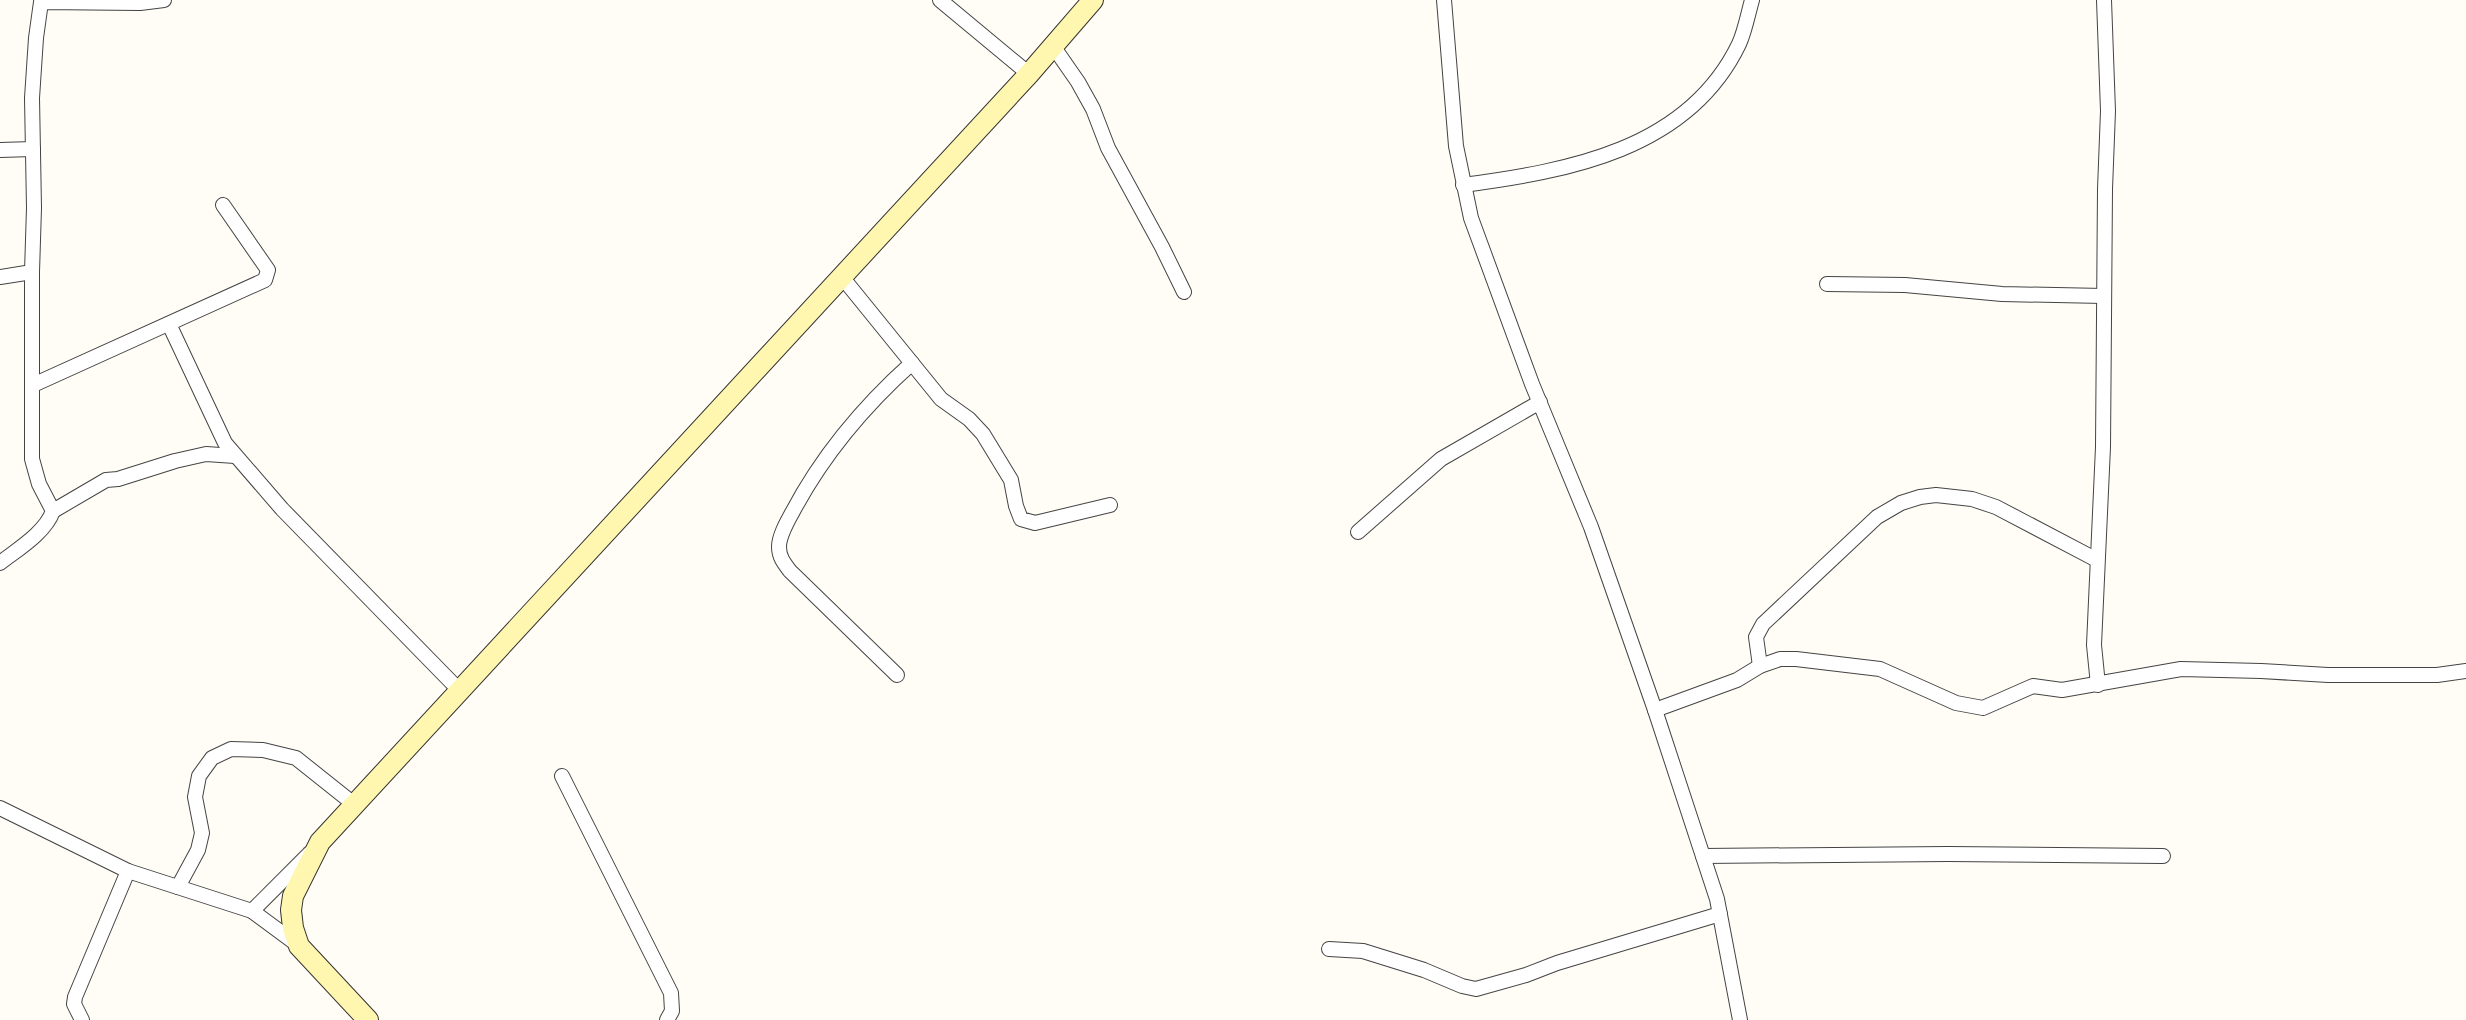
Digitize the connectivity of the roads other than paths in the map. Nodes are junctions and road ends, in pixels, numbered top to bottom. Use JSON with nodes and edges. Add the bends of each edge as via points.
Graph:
{"nodes":[{"id":1,"x":164,"y":0,"type":"edge"},
{"id":2,"x":940,"y":0,"type":"edge"},
{"id":3,"x":1093,"y":0,"type":"edge"},
{"id":4,"x":1444,"y":0,"type":"edge"},
{"id":5,"x":1752,"y":0,"type":"edge"},
{"id":6,"x":2104,"y":0,"type":"edge"},
{"id":7,"x":40,"y":1,"type":"edge"},
{"id":8,"x":1053,"y":46,"type":"junction"},
{"id":9,"x":1029,"y":74,"type":"junction"},
{"id":10,"x":33,"y":149,"type":"junction"},
{"id":11,"x":0,"y":150,"type":"edge"},
{"id":12,"x":1463,"y":184,"type":"junction"},
{"id":13,"x":223,"y":205,"type":"dead end"},
{"id":14,"x":32,"y":272,"type":"junction"},
{"id":15,"x":0,"y":277,"type":"edge"},
{"id":16,"x":842,"y":277,"type":"junction"},
{"id":17,"x":1827,"y":285,"type":"dead end"},
{"id":18,"x":1184,"y":292,"type":"dead end"},
{"id":19,"x":2104,"y":296,"type":"junction"},
{"id":20,"x":169,"y":324,"type":"junction"},
{"id":21,"x":912,"y":363,"type":"junction"},
{"id":22,"x":33,"y":385,"type":"junction"},
{"id":23,"x":1540,"y":402,"type":"junction"},
{"id":24,"x":235,"y":456,"type":"junction"},
{"id":25,"x":1110,"y":505,"type":"dead end"},
{"id":26,"x":53,"y":511,"type":"junction"},
{"id":27,"x":1358,"y":532,"type":"dead end"},
{"id":28,"x":2097,"y":560,"type":"junction"},
{"id":29,"x":0,"y":563,"type":"edge"},
{"id":30,"x":1760,"y":666,"type":"junction"},
{"id":31,"x":2466,"y":671,"type":"edge"},
{"id":32,"x":897,"y":675,"type":"dead end"},
{"id":33,"x":2098,"y":685,"type":"junction"},
{"id":34,"x":460,"y":691,"type":"junction"},
{"id":35,"x":1655,"y":710,"type":"junction"},
{"id":36,"x":562,"y":776,"type":"dead end"},
{"id":37,"x":355,"y":805,"type":"junction"},
{"id":38,"x":0,"y":808,"type":"edge"},
{"id":39,"x":320,"y":843,"type":"junction"},
{"id":40,"x":1702,"y":856,"type":"junction"},
{"id":41,"x":2163,"y":856,"type":"dead end"},
{"id":42,"x":128,"y":871,"type":"junction"},
{"id":43,"x":178,"y":887,"type":"junction"},
{"id":44,"x":252,"y":911,"type":"junction"},
{"id":45,"x":1720,"y":914,"type":"junction"},
{"id":46,"x":299,"y":946,"type":"junction"},
{"id":47,"x":1329,"y":949,"type":"dead end"},
{"id":48,"x":82,"y":1020,"type":"edge"},
{"id":49,"x":368,"y":1020,"type":"edge"},
{"id":50,"x":667,"y":1020,"type":"edge"},
{"id":51,"x":1740,"y":1020,"type":"edge"}],
"edges":[{"from":1,"to":7,"type":"street"},
{"from":2,"to":9,"type":"street"},
{"from":3,"to":8,"type":"street"},
{"from":4,"to":12,"type":"street"},
{"from":5,"to":12,"type":"street","via":[[1740,42],[1726,67],[1689,108],[1649,138],[1606,156],[1517,177]]},
{"from":6,"to":19,"type":"street","via":[[2108,111]]},
{"from":7,"to":10,"type":"street","via":[[33,71]]},
{"from":8,"to":9,"type":"street"},
{"from":8,"to":18,"type":"street","via":[[1088,100],[1108,148]]},
{"from":9,"to":16,"type":"street"},
{"from":10,"to":11,"type":"street"},
{"from":10,"to":14,"type":"street"},
{"from":12,"to":23,"type":"street","via":[[1484,255]]},
{"from":13,"to":20,"type":"street","via":[[265,265],[267,276],[260,284]]},
{"from":14,"to":15,"type":"street"},
{"from":14,"to":22,"type":"street"},
{"from":16,"to":21,"type":"street"},
{"from":16,"to":34,"type":"street"},
{"from":17,"to":19,"type":"street","via":[[1905,285],[2002,294]]},
{"from":19,"to":28,"type":"street","via":[[2103,447]]},
{"from":20,"to":22,"type":"street"},
{"from":20,"to":24,"type":"street","via":[[225,443]]},
{"from":21,"to":25,"type":"street","via":[[941,399],[983,434],[1011,480],[1021,519],[1035,523]]},
{"from":21,"to":32,"type":"street","via":[[880,392],[836,445],[803,493],[779,544],[781,559],[790,571]]},
{"from":22,"to":26,"type":"street","via":[[33,459],[39,484]]},
{"from":23,"to":27,"type":"street","via":[[1441,459]]},
{"from":23,"to":35,"type":"street","via":[[1591,527]]},
{"from":24,"to":26,"type":"street","via":[[206,454],[106,480]]},
{"from":24,"to":34,"type":"street"},
{"from":26,"to":29,"type":"street","via":[[28,540]]},
{"from":28,"to":30,"type":"street","via":[[2013,514],[1972,499],[1936,495],[1901,503],[1877,517],[1763,624],[1756,638]]},
{"from":28,"to":33,"type":"street","via":[[2094,645]]},
{"from":30,"to":33,"type":"street","via":[[1796,659],[1867,666],[1956,703],[1983,708],[2033,686],[2062,690]]},
{"from":30,"to":35,"type":"street","via":[[1737,680]]},
{"from":31,"to":33,"type":"street","via":[[2438,675],[2328,675],[2181,669]]},
{"from":34,"to":37,"type":"street"},
{"from":35,"to":40,"type":"street"},
{"from":36,"to":50,"type":"street","via":[[671,993],[672,1011]]},
{"from":37,"to":39,"type":"street"},
{"from":37,"to":43,"type":"street","via":[[296,758],[231,748],[212,758],[199,776],[195,797],[202,833],[198,850]]},
{"from":38,"to":42,"type":"street"},
{"from":39,"to":44,"type":"street"},
{"from":39,"to":46,"type":"street","via":[[292,903],[293,928]]},
{"from":40,"to":41,"type":"street"},
{"from":40,"to":45,"type":"street"},
{"from":42,"to":43,"type":"street"},
{"from":42,"to":48,"type":"street","via":[[75,997]]},
{"from":43,"to":44,"type":"street"},
{"from":44,"to":46,"type":"street"},
{"from":45,"to":47,"type":"street","via":[[1476,988],[1363,951]]},
{"from":45,"to":51,"type":"street"},
{"from":46,"to":49,"type":"street"}]}
